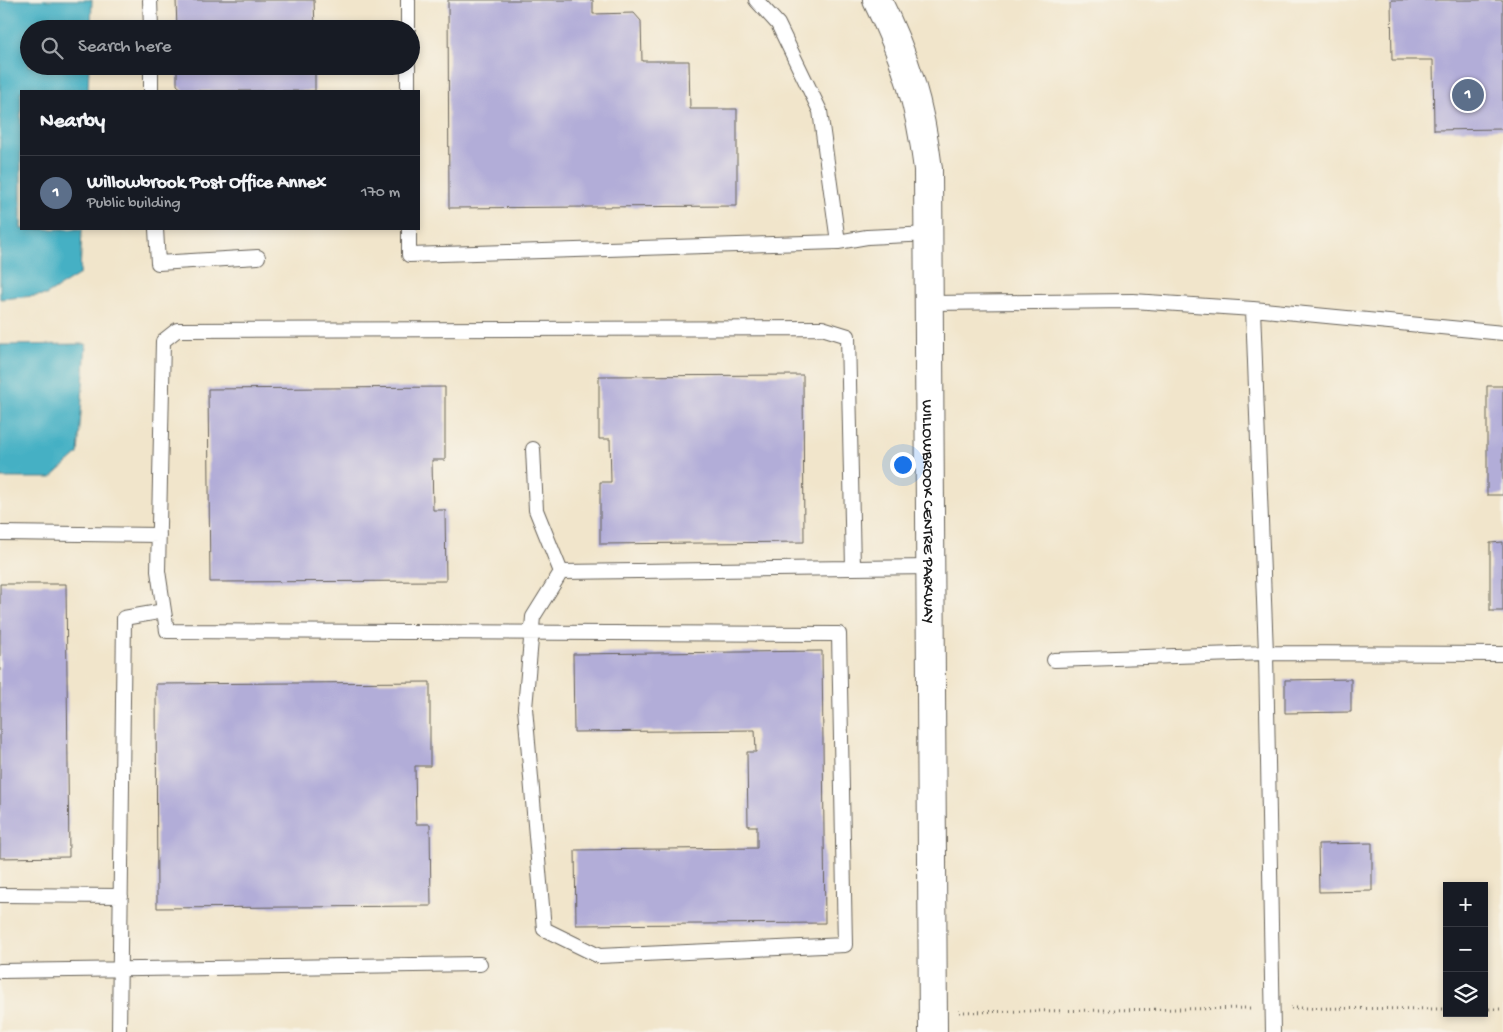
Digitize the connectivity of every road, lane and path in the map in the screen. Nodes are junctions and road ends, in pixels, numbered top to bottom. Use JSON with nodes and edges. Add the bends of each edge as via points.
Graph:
{"nodes":[{"id":1,"x":150,"y":0,"type":"edge"},
{"id":2,"x":408,"y":0,"type":"edge"},
{"id":3,"x":756,"y":0,"type":"edge"},
{"id":4,"x":878,"y":0,"type":"edge"},
{"id":5,"x":151,"y":20,"type":"edge"},
{"id":6,"x":408,"y":20,"type":"edge"},
{"id":7,"x":151,"y":75,"type":"edge"},
{"id":8,"x":408,"y":75,"type":"edge"},
{"id":9,"x":151,"y":90,"type":"edge"},
{"id":10,"x":408,"y":90,"type":"edge"},
{"id":11,"x":156,"y":230,"type":"edge"},
{"id":12,"x":409,"y":230,"type":"edge"},
{"id":13,"x":930,"y":234,"type":"junction"},
{"id":14,"x":838,"y":242,"type":"junction"},
{"id":15,"x":258,"y":258,"type":"dead end"},
{"id":16,"x":929,"y":303,"type":"junction"},
{"id":17,"x":1253,"y":309,"type":"junction"},
{"id":18,"x":1503,"y":333,"type":"edge"},
{"id":19,"x":534,"y":449,"type":"dead end"},
{"id":20,"x":0,"y":533,"type":"edge"},
{"id":21,"x":159,"y":535,"type":"junction"},
{"id":22,"x":930,"y":567,"type":"junction"},
{"id":23,"x":853,"y":568,"type":"junction"},
{"id":24,"x":561,"y":572,"type":"junction"},
{"id":25,"x":164,"y":611,"type":"junction"},
{"id":26,"x":532,"y":634,"type":"junction"},
{"id":27,"x":1266,"y":653,"type":"junction"},
{"id":28,"x":1503,"y":654,"type":"edge"},
{"id":29,"x":1054,"y":660,"type":"dead end"},
{"id":30,"x":0,"y":895,"type":"edge"},
{"id":31,"x":121,"y":896,"type":"junction"},
{"id":32,"x":480,"y":964,"type":"dead end"},
{"id":33,"x":120,"y":968,"type":"junction"},
{"id":34,"x":0,"y":971,"type":"edge"},
{"id":35,"x":1273,"y":1008,"type":"junction"},
{"id":36,"x":1443,"y":1009,"type":"edge"},
{"id":37,"x":1488,"y":1009,"type":"edge"},
{"id":38,"x":1503,"y":1009,"type":"edge"},
{"id":39,"x":934,"y":1022,"type":"edge"},
{"id":40,"x":119,"y":1032,"type":"edge"},
{"id":41,"x":1274,"y":1032,"type":"edge"}],
"edges":[{"from":1,"to":5,"type":"lane"},
{"from":2,"to":6,"type":"lane"},
{"from":3,"to":14,"type":"lane","via":[[778,24],[820,111]]},
{"from":4,"to":13,"type":"street","name":"WILLOWBROOK CENTRE PARKWAY","via":[[897,41],[922,122],[928,169]]},
{"from":7,"to":9,"type":"lane"},
{"from":8,"to":10,"type":"lane"},
{"from":11,"to":15,"type":"lane","via":[[158,262]]},
{"from":12,"to":14,"type":"lane","via":[[409,255]]},
{"from":13,"to":14,"type":"lane","via":[[866,237]]},
{"from":13,"to":16,"type":"street","name":"WILLOWBROOK CENTRE PARKWAY"},
{"from":16,"to":17,"type":"lane","via":[[1133,301]]},
{"from":16,"to":22,"type":"street","name":"WILLOWBROOK CENTRE PARKWAY"},
{"from":17,"to":18,"type":"lane"},
{"from":17,"to":27,"type":"lane"},
{"from":19,"to":24,"type":"lane","via":[[536,510]]},
{"from":20,"to":21,"type":"lane"},
{"from":21,"to":23,"type":"lane","via":[[163,342],[177,330],[822,328],[848,336]]},
{"from":21,"to":25,"type":"lane","via":[[158,571]]},
{"from":22,"to":23,"type":"lane"},
{"from":22,"to":39,"type":"street","name":"WILLOWBROOK CENTRE PARKWAY"},
{"from":23,"to":24,"type":"lane"},
{"from":24,"to":26,"type":"lane","via":[[533,617]]},
{"from":25,"to":26,"type":"lane","via":[[167,630]]},
{"from":25,"to":31,"type":"lane","via":[[124,618]]},
{"from":26,"to":26,"type":"lane","via":[[839,634],[846,945],[600,956],[544,929],[525,708]]},
{"from":27,"to":28,"type":"lane"},
{"from":27,"to":29,"type":"lane"},
{"from":27,"to":35,"type":"lane"},
{"from":30,"to":31,"type":"lane"},
{"from":31,"to":33,"type":"lane"},
{"from":32,"to":33,"type":"lane"},
{"from":33,"to":34,"type":"lane"},
{"from":33,"to":40,"type":"lane"},
{"from":35,"to":36,"type":"path"},
{"from":35,"to":39,"type":"path"},
{"from":35,"to":41,"type":"lane"},
{"from":37,"to":38,"type":"path"}]}
